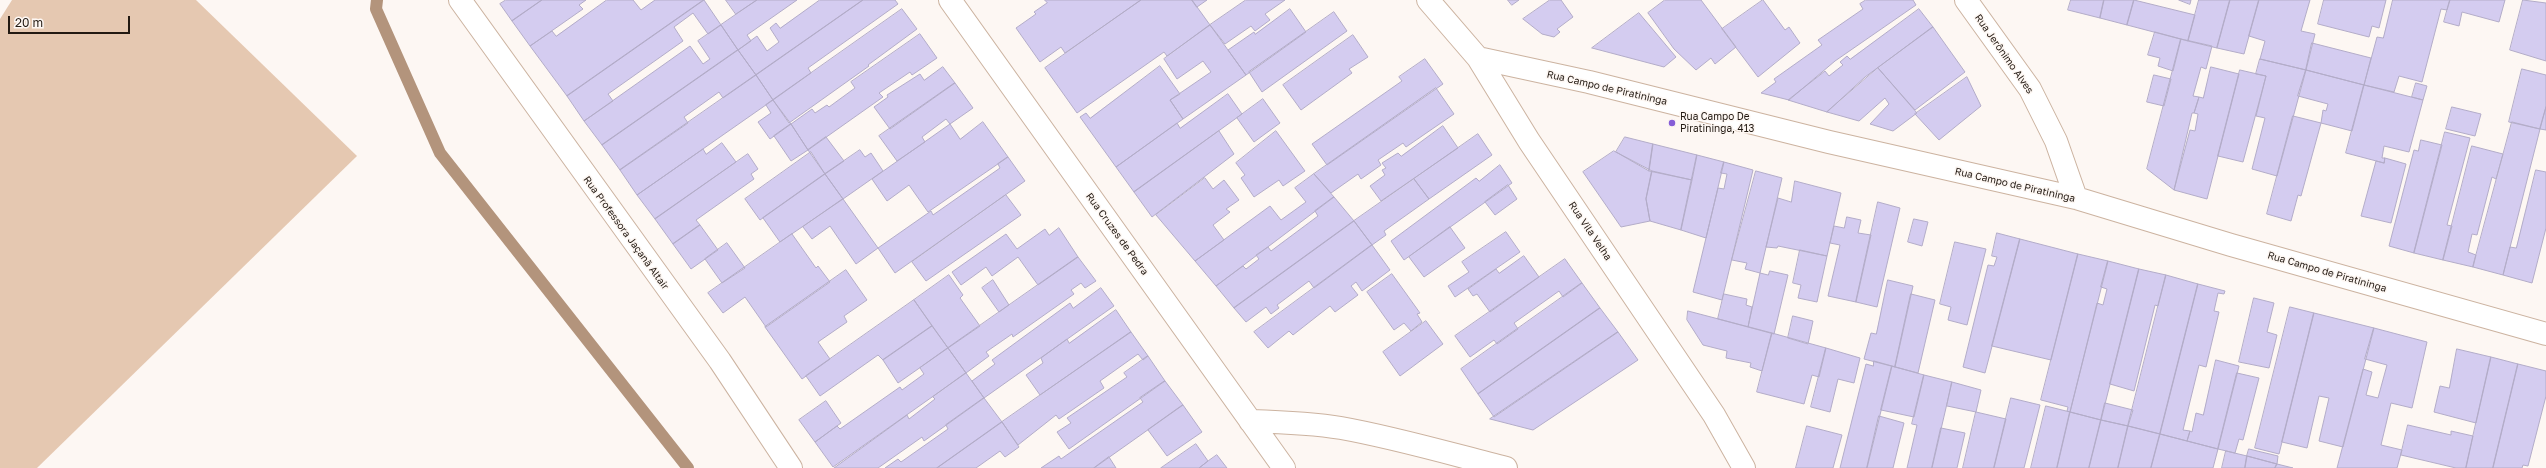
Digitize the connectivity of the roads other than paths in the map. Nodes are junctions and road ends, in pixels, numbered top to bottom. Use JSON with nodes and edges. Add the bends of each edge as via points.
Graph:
{"nodes":[{"id":1,"x":460,"y":0,"type":"edge"},
{"id":2,"x":950,"y":0,"type":"edge"},
{"id":3,"x":1428,"y":0,"type":"edge"},
{"id":4,"x":1966,"y":0,"type":"edge"},
{"id":5,"x":1478,"y":58,"type":"junction"},
{"id":6,"x":2076,"y":198,"type":"junction"},
{"id":7,"x":2546,"y":334,"type":"edge"},
{"id":8,"x":1250,"y":421,"type":"junction"},
{"id":9,"x":791,"y":468,"type":"edge"},
{"id":10,"x":1284,"y":468,"type":"edge"},
{"id":11,"x":1506,"y":468,"type":"edge"},
{"id":12,"x":1744,"y":468,"type":"edge"}],
"edges":[{"from":1,"to":9,"type":"street","name":"Rua Professora Jaçanã Altair","via":[[720,361]]},
{"from":2,"to":8,"type":"street","name":"Rua Cruzes de Pedra"},
{"from":3,"to":5,"type":"street","name":"Rua Vila Velha"},
{"from":4,"to":6,"type":"street","name":"Rua Jerônimo Alves","via":[[2030,89],[2056,141]]},
{"from":5,"to":6,"type":"street","name":"Rua Campo de Piratininga","via":[[1589,82],[1828,142]]},
{"from":5,"to":12,"type":"street","name":"Rua Vila Velha","via":[[1529,141],[1714,415]]},
{"from":6,"to":7,"type":"street","name":"Rua Campo de Piratininga","via":[[2231,245]]},
{"from":8,"to":10,"type":"street","name":"Rua Cruzes de Pedra"},
{"from":8,"to":11,"type":"street","via":[[1299,422],[1340,428]]}]}
